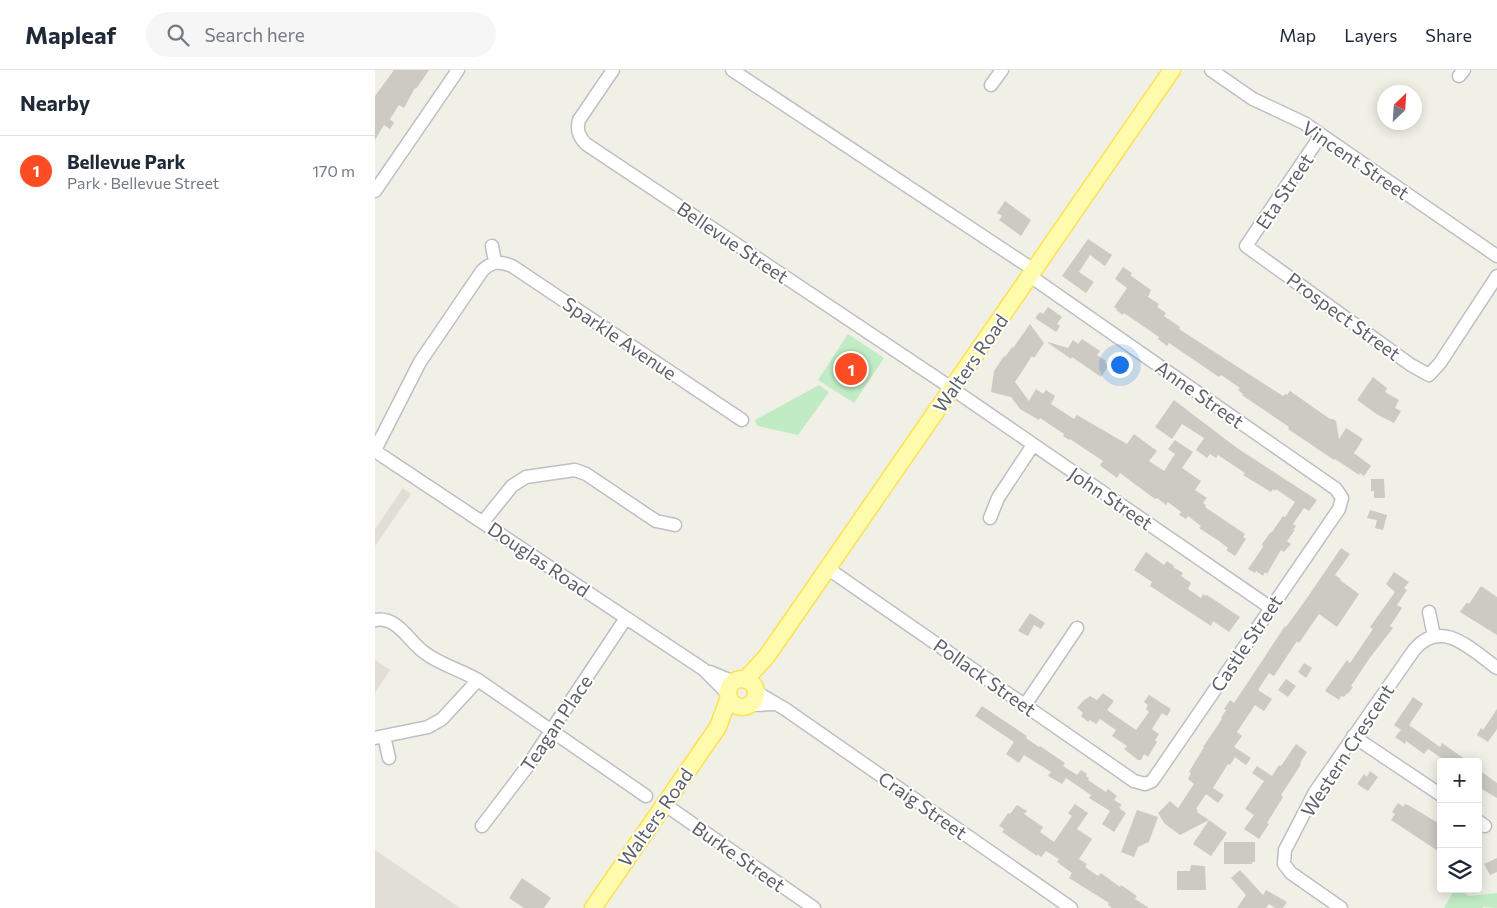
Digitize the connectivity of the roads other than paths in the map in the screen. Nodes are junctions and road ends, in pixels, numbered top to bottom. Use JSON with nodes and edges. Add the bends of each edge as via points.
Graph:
{"nodes":[{"id":1,"x":458,"y":70,"type":"edge"},
{"id":2,"x":613,"y":70,"type":"edge"},
{"id":3,"x":732,"y":70,"type":"edge"},
{"id":4,"x":1002,"y":70,"type":"edge"},
{"id":5,"x":1172,"y":70,"type":"edge"},
{"id":6,"x":1211,"y":70,"type":"edge"},
{"id":7,"x":991,"y":86,"type":"dead end"},
{"id":8,"x":1321,"y":135,"type":"junction"},
{"id":9,"x":375,"y":191,"type":"edge"},
{"id":10,"x":492,"y":246,"type":"dead end"},
{"id":11,"x":1246,"y":246,"type":"joint"},
{"id":12,"x":1497,"y":256,"type":"edge"},
{"id":13,"x":495,"y":262,"type":"junction"},
{"id":14,"x":1032,"y":273,"type":"junction"},
{"id":15,"x":1497,"y":276,"type":"edge"},
{"id":16,"x":953,"y":388,"type":"junction"},
{"id":17,"x":742,"y":420,"type":"dead end"},
{"id":18,"x":1033,"y":445,"type":"junction"},
{"id":19,"x":375,"y":450,"type":"edge"},
{"id":20,"x":1342,"y":498,"type":"joint"},
{"id":21,"x":990,"y":518,"type":"dead end"},
{"id":22,"x":483,"y":522,"type":"junction"},
{"id":23,"x":675,"y":525,"type":"dead end"},
{"id":24,"x":827,"y":568,"type":"junction"},
{"id":25,"x":1271,"y":608,"type":"junction"},
{"id":26,"x":1429,"y":612,"type":"dead end"},
{"id":27,"x":627,"y":618,"type":"junction"},
{"id":28,"x":375,"y":620,"type":"edge"},
{"id":29,"x":1077,"y":628,"type":"dead end"},
{"id":30,"x":1434,"y":636,"type":"junction"},
{"id":31,"x":1497,"y":668,"type":"edge"},
{"id":32,"x":478,"y":680,"type":"junction"},
{"id":33,"x":743,"y":693,"type":"junction"},
{"id":34,"x":1025,"y":705,"type":"junction"},
{"id":35,"x":551,"y":730,"type":"junction"},
{"id":36,"x":1353,"y":736,"type":"junction"},
{"id":37,"x":380,"y":737,"type":"edge"},
{"id":38,"x":389,"y":758,"type":"dead end"},
{"id":39,"x":1145,"y":784,"type":"joint"},
{"id":40,"x":1437,"y":793,"type":"edge"},
{"id":41,"x":646,"y":796,"type":"dead end"},
{"id":42,"x":664,"y":804,"type":"junction"},
{"id":43,"x":482,"y":826,"type":"dead end"},
{"id":44,"x":593,"y":908,"type":"edge"},
{"id":45,"x":814,"y":908,"type":"edge"},
{"id":46,"x":1071,"y":908,"type":"edge"},
{"id":47,"x":1341,"y":908,"type":"edge"}],
"edges":[{"from":1,"to":9,"type":"street"},
{"from":2,"to":16,"type":"street","name":"Bellevue Street","via":[[580,117],[578,129],[583,141]]},
{"from":3,"to":14,"type":"street"},
{"from":4,"to":7,"type":"street"},
{"from":5,"to":14,"type":"main road","name":"Walters Road"},
{"from":6,"to":8,"type":"street","name":"Vincent Street","via":[[1253,99]]},
{"from":8,"to":11,"type":"street","name":"Eta Street"},
{"from":8,"to":12,"type":"street","name":"Vincent Street"},
{"from":10,"to":13,"type":"street"},
{"from":11,"to":15,"type":"street","name":"Prospect Street","via":[[1411,365],[1429,374],[1440,363]]},
{"from":13,"to":17,"type":"street","name":"Sparkle Avenue","via":[[512,266]]},
{"from":13,"to":19,"type":"street","via":[[482,271],[420,362]]},
{"from":14,"to":16,"type":"main road","name":"Walters Road"},
{"from":14,"to":20,"type":"street","name":"Anne Street","via":[[1336,488]]},
{"from":16,"to":18,"type":"street","name":"John Street"},
{"from":16,"to":24,"type":"main road","name":"Walters Road"},
{"from":18,"to":21,"type":"street","via":[[998,498]]},
{"from":18,"to":25,"type":"street","name":"John Street"},
{"from":19,"to":22,"type":"street","name":"Douglas Road"},
{"from":20,"to":25,"type":"street","name":"Castle Street","via":[[1339,509]]},
{"from":22,"to":23,"type":"street","via":[[512,486],[526,477],[575,470],[656,521]]},
{"from":22,"to":27,"type":"street","name":"Douglas Road"},
{"from":24,"to":33,"type":"main road","name":"Walters Road"},
{"from":24,"to":34,"type":"street","name":"Pollack Street"},
{"from":25,"to":39,"type":"street","name":"Castle Street","via":[[1155,777]]},
{"from":26,"to":30,"type":"street"},
{"from":27,"to":33,"type":"street","name":"Douglas Road"},
{"from":27,"to":35,"type":"street","name":"Teagan Place"},
{"from":28,"to":32,"type":"street","via":[[388,621],[399,627],[428,656]]},
{"from":29,"to":34,"type":"street"},
{"from":30,"to":31,"type":"street","via":[[1453,638]]},
{"from":30,"to":36,"type":"street","name":"Western Crescent","via":[[1414,650]]},
{"from":32,"to":35,"type":"street"},
{"from":32,"to":37,"type":"street","via":[[442,719],[428,727]]},
{"from":33,"to":42,"type":"main road","name":"Walters Road"},
{"from":33,"to":46,"type":"street","name":"Craig Street","via":[[785,709]]},
{"from":34,"to":39,"type":"street","name":"Pollack Street","via":[[1134,780]]},
{"from":35,"to":41,"type":"street"},
{"from":35,"to":43,"type":"street","name":"Teagan Place"},
{"from":36,"to":40,"type":"street"},
{"from":36,"to":47,"type":"street","name":"Western Crescent","via":[[1315,792],[1283,860],[1291,873]]},
{"from":37,"to":38,"type":"street"},
{"from":42,"to":44,"type":"main road","name":"Walters Road"},
{"from":42,"to":45,"type":"street","name":"Burke Street"}]}
